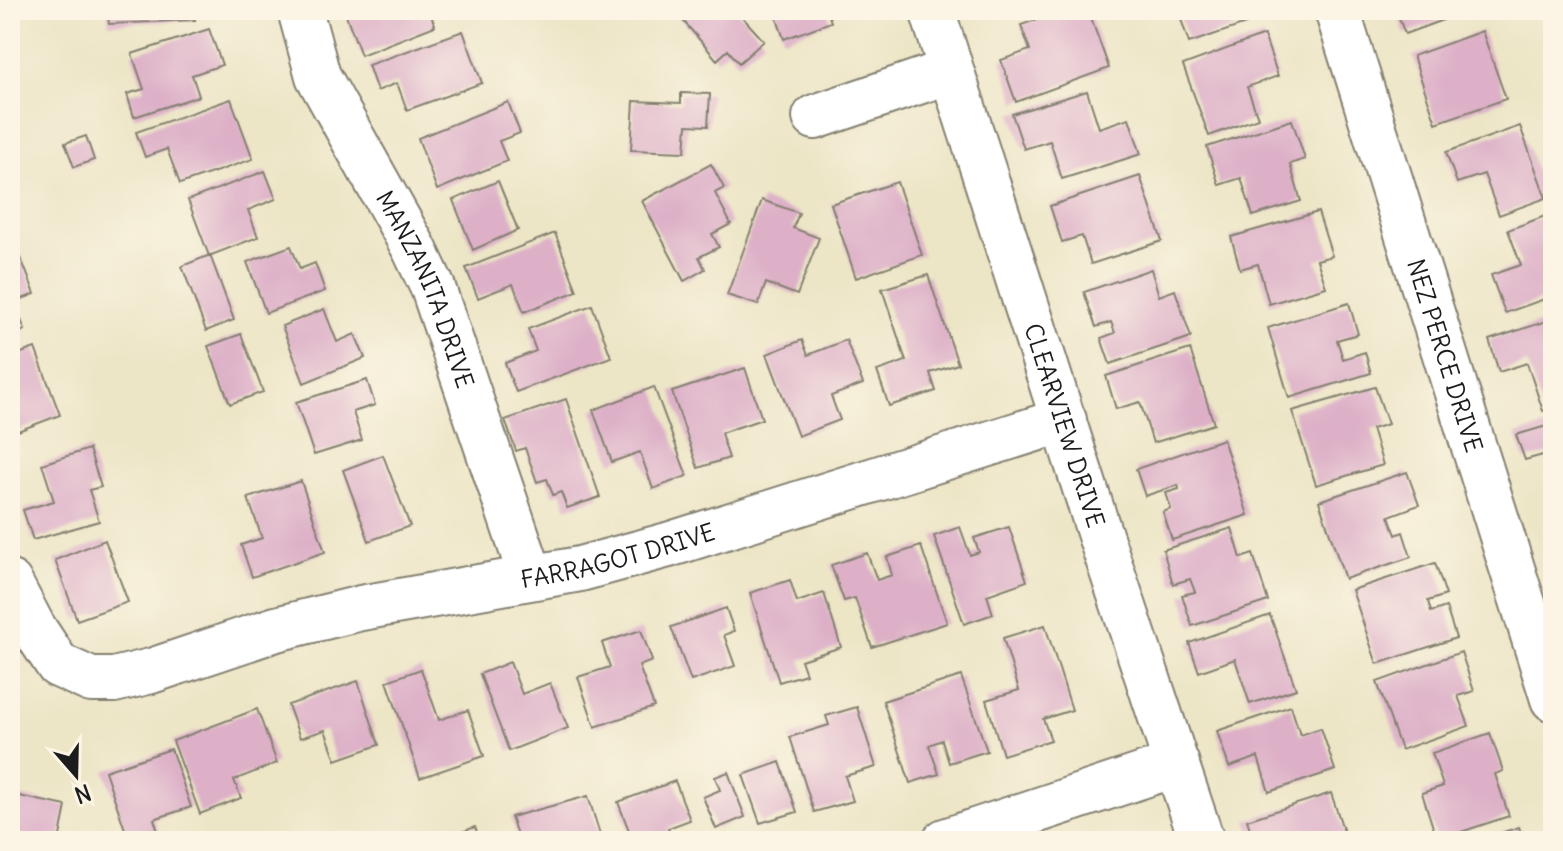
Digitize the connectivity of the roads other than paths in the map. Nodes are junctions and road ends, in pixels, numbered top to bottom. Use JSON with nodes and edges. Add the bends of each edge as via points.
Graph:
{"nodes":[{"id":1,"x":300,"y":10,"type":"edge"},
{"id":2,"x":932,"y":10,"type":"edge"},
{"id":3,"x":1337,"y":10,"type":"edge"},
{"id":4,"x":950,"y":71,"type":"junction"},
{"id":5,"x":815,"y":117,"type":"dead end"},
{"id":6,"x":1064,"y":420,"type":"junction"},
{"id":7,"x":531,"y":577,"type":"junction"},
{"id":8,"x":10,"y":583,"type":"edge"},
{"id":9,"x":1553,"y":699,"type":"edge"},
{"id":10,"x":1177,"y":764,"type":"junction"},
{"id":11,"x":945,"y":841,"type":"edge"},
{"id":12,"x":1202,"y":841,"type":"edge"}],
"edges":[{"from":1,"to":7,"type":"street","name":"MANZANITA DRIVE","via":[[318,76],[433,288]]},
{"from":2,"to":4,"type":"street","name":"CLEARVIEW DRIVE"},
{"from":3,"to":9,"type":"street","name":"NEZ PERCE DRIVE"},
{"from":4,"to":5,"type":"street"},
{"from":4,"to":6,"type":"street","name":"CLEARVIEW DRIVE"},
{"from":6,"to":7,"type":"street","name":"FARRAGOT DRIVE","via":[[668,545]]},
{"from":6,"to":10,"type":"street","name":"CLEARVIEW DRIVE"},
{"from":7,"to":8,"type":"street","name":"FARRAGOT DRIVE","via":[[318,618],[114,680],[91,680],[58,665]]},
{"from":10,"to":11,"type":"street"},
{"from":10,"to":12,"type":"street","name":"CLEARVIEW DRIVE"}]}
